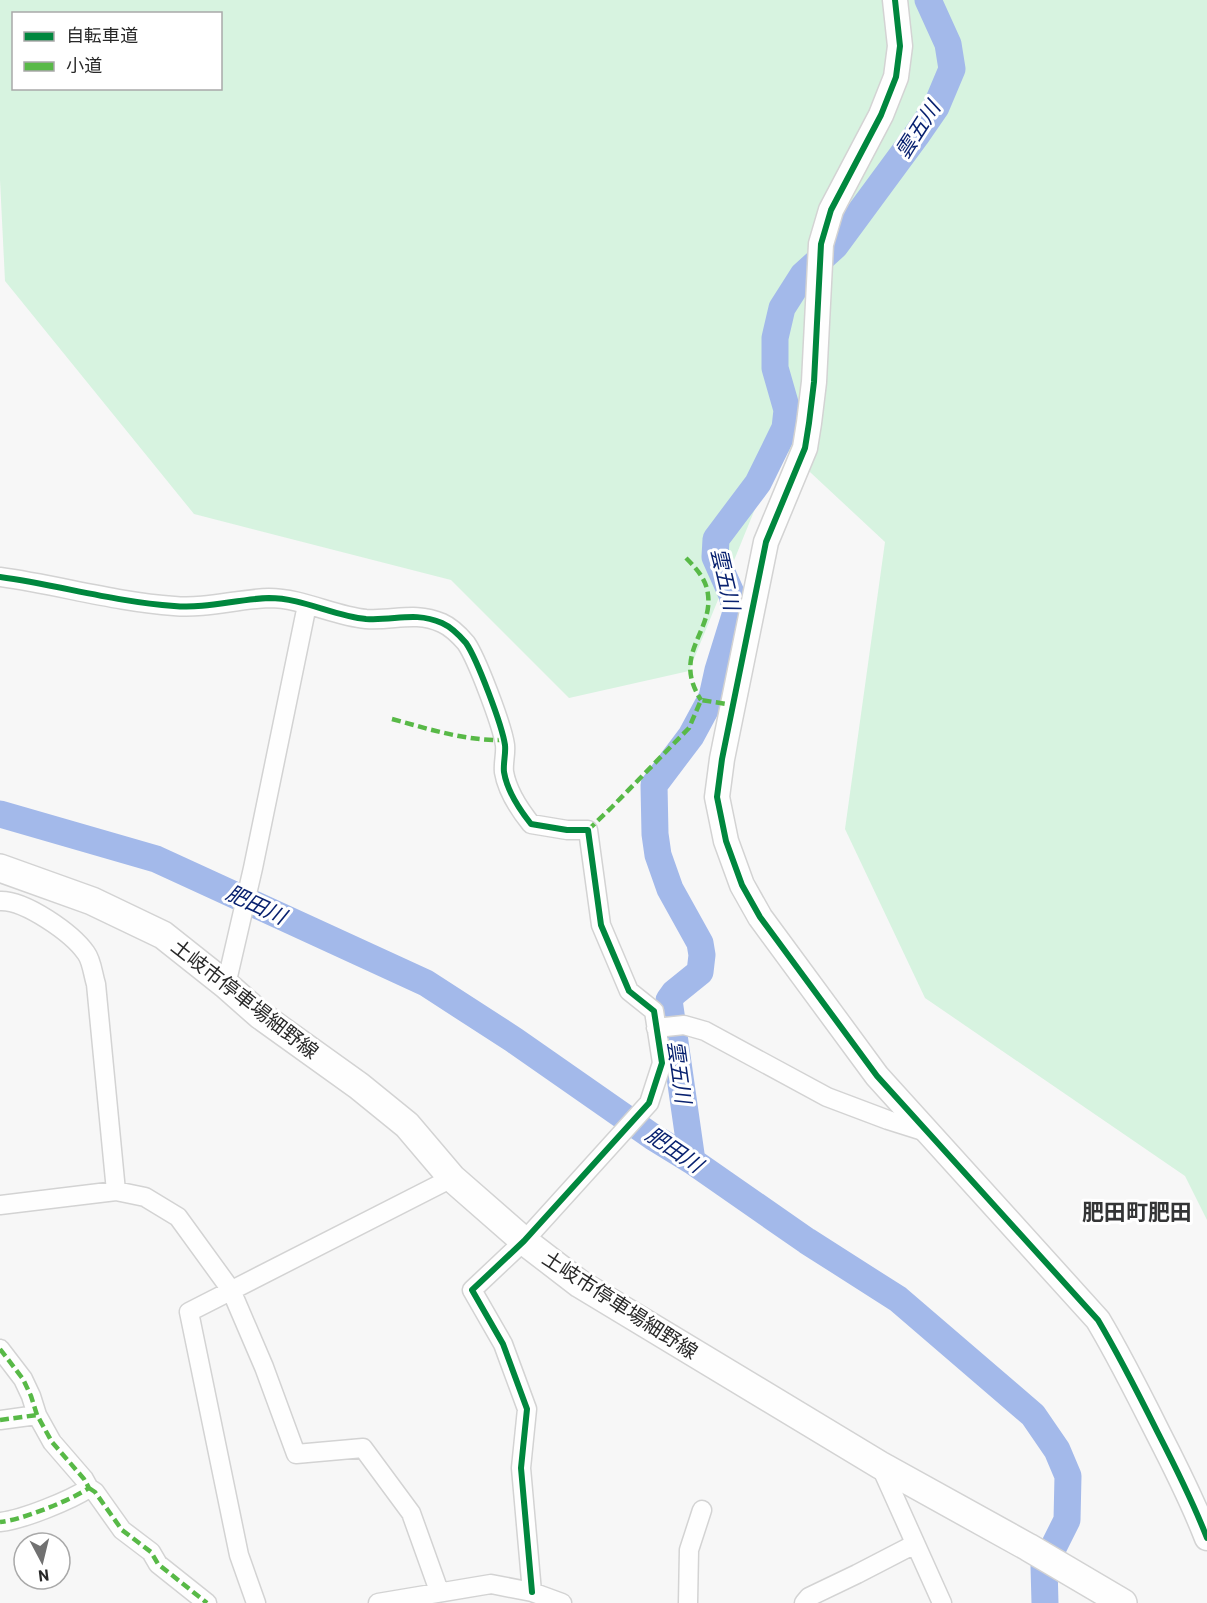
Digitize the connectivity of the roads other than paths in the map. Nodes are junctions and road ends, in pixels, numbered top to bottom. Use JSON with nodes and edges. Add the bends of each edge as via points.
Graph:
{"nodes":[{"id":1,"x":895,"y":0,"type":"edge"},
{"id":2,"x":0,"y":577,"type":"edge"},
{"id":3,"x":307,"y":605,"type":"junction"},
{"id":4,"x":0,"y":868,"type":"edge"},
{"id":5,"x":0,"y":901,"type":"edge"},
{"id":6,"x":226,"y":985,"type":"junction"},
{"id":7,"x":659,"y":1028,"type":"junction"},
{"id":8,"x":926,"y":1132,"type":"junction"},
{"id":9,"x":452,"y":1178,"type":"junction"},
{"id":10,"x":116,"y":1191,"type":"junction"},
{"id":11,"x":0,"y":1205,"type":"edge"},
{"id":12,"x":524,"y":1241,"type":"junction"},
{"id":13,"x":231,"y":1290,"type":"junction"},
{"id":14,"x":0,"y":1350,"type":"edge"},
{"id":15,"x":37,"y":1415,"type":"junction"},
{"id":16,"x":0,"y":1420,"type":"edge"},
{"id":17,"x":880,"y":1465,"type":"junction"},
{"id":18,"x":89,"y":1488,"type":"junction"},
{"id":19,"x":702,"y":1510,"type":"dead end"},
{"id":20,"x":0,"y":1522,"type":"edge"},
{"id":21,"x":1207,"y":1538,"type":"edge"},
{"id":22,"x":915,"y":1544,"type":"junction"},
{"id":23,"x":439,"y":1592,"type":"junction"},
{"id":24,"x":532,"y":1592,"type":"junction"},
{"id":25,"x":1115,"y":1598,"type":"edge"},
{"id":26,"x":207,"y":1603,"type":"edge"},
{"id":27,"x":256,"y":1603,"type":"edge"},
{"id":28,"x":378,"y":1603,"type":"edge"},
{"id":29,"x":562,"y":1603,"type":"edge"},
{"id":30,"x":688,"y":1603,"type":"edge"},
{"id":31,"x":804,"y":1603,"type":"edge"},
{"id":32,"x":942,"y":1603,"type":"edge"}],
"edges":[{"from":1,"to":8,"type":"street","via":[[900,45],[896,77],[881,115],[831,210],[821,244],[814,382],[804,447],[766,542],[717,797],[726,840],[742,885],[760,916],[877,1076]]},
{"from":2,"to":3,"type":"street","via":[[176,607],[270,598]]},
{"from":3,"to":6,"type":"street"},
{"from":3,"to":7,"type":"street","via":[[366,619],[415,615],[443,623],[467,644],[501,727],[508,787],[531,824],[588,830],[601,925],[629,991],[654,1011]]},
{"from":4,"to":6,"type":"main road","name":"土岐市停車場細野線","via":[[92,901],[163,935]]},
{"from":5,"to":10,"type":"street","via":[[30,910],[58,927],[87,955],[96,984]]},
{"from":6,"to":9,"type":"main road","name":"土岐市停車場細野線","via":[[407,1125]]},
{"from":7,"to":8,"type":"street","via":[[684,1025],[705,1031],[827,1097]]},
{"from":7,"to":12,"type":"street","via":[[662,1063],[650,1103]]},
{"from":8,"to":21,"type":"street","via":[[1098,1320],[1121,1359]]},
{"from":9,"to":12,"type":"main road","name":"土岐市停車場細野線"},
{"from":9,"to":13,"type":"street"},
{"from":10,"to":11,"type":"street"},
{"from":10,"to":13,"type":"street","via":[[145,1197],[178,1217]]},
{"from":12,"to":17,"type":"main road","name":"土岐市停車場細野線","via":[[589,1290]]},
{"from":12,"to":24,"type":"street","via":[[472,1290],[503,1344],[527,1409],[521,1468]]},
{"from":13,"to":23,"type":"street","via":[[296,1454],[363,1448],[411,1513]]},
{"from":13,"to":27,"type":"street","via":[[189,1312],[239,1555]]},
{"from":14,"to":15,"type":"street","via":[[23,1379]]},
{"from":15,"to":16,"type":"street"},
{"from":15,"to":18,"type":"street","via":[[52,1442]]},
{"from":17,"to":22,"type":"street"},
{"from":17,"to":25,"type":"main road","name":"土岐市停車場細野線"},
{"from":18,"to":20,"type":"street","via":[[13,1521]]},
{"from":18,"to":26,"type":"street","via":[[122,1530]]},
{"from":19,"to":30,"type":"street","via":[[689,1550]]},
{"from":22,"to":31,"type":"street"},
{"from":22,"to":32,"type":"street"},
{"from":23,"to":24,"type":"street","via":[[491,1584]]},
{"from":23,"to":28,"type":"street"},
{"from":24,"to":29,"type":"street"}]}
